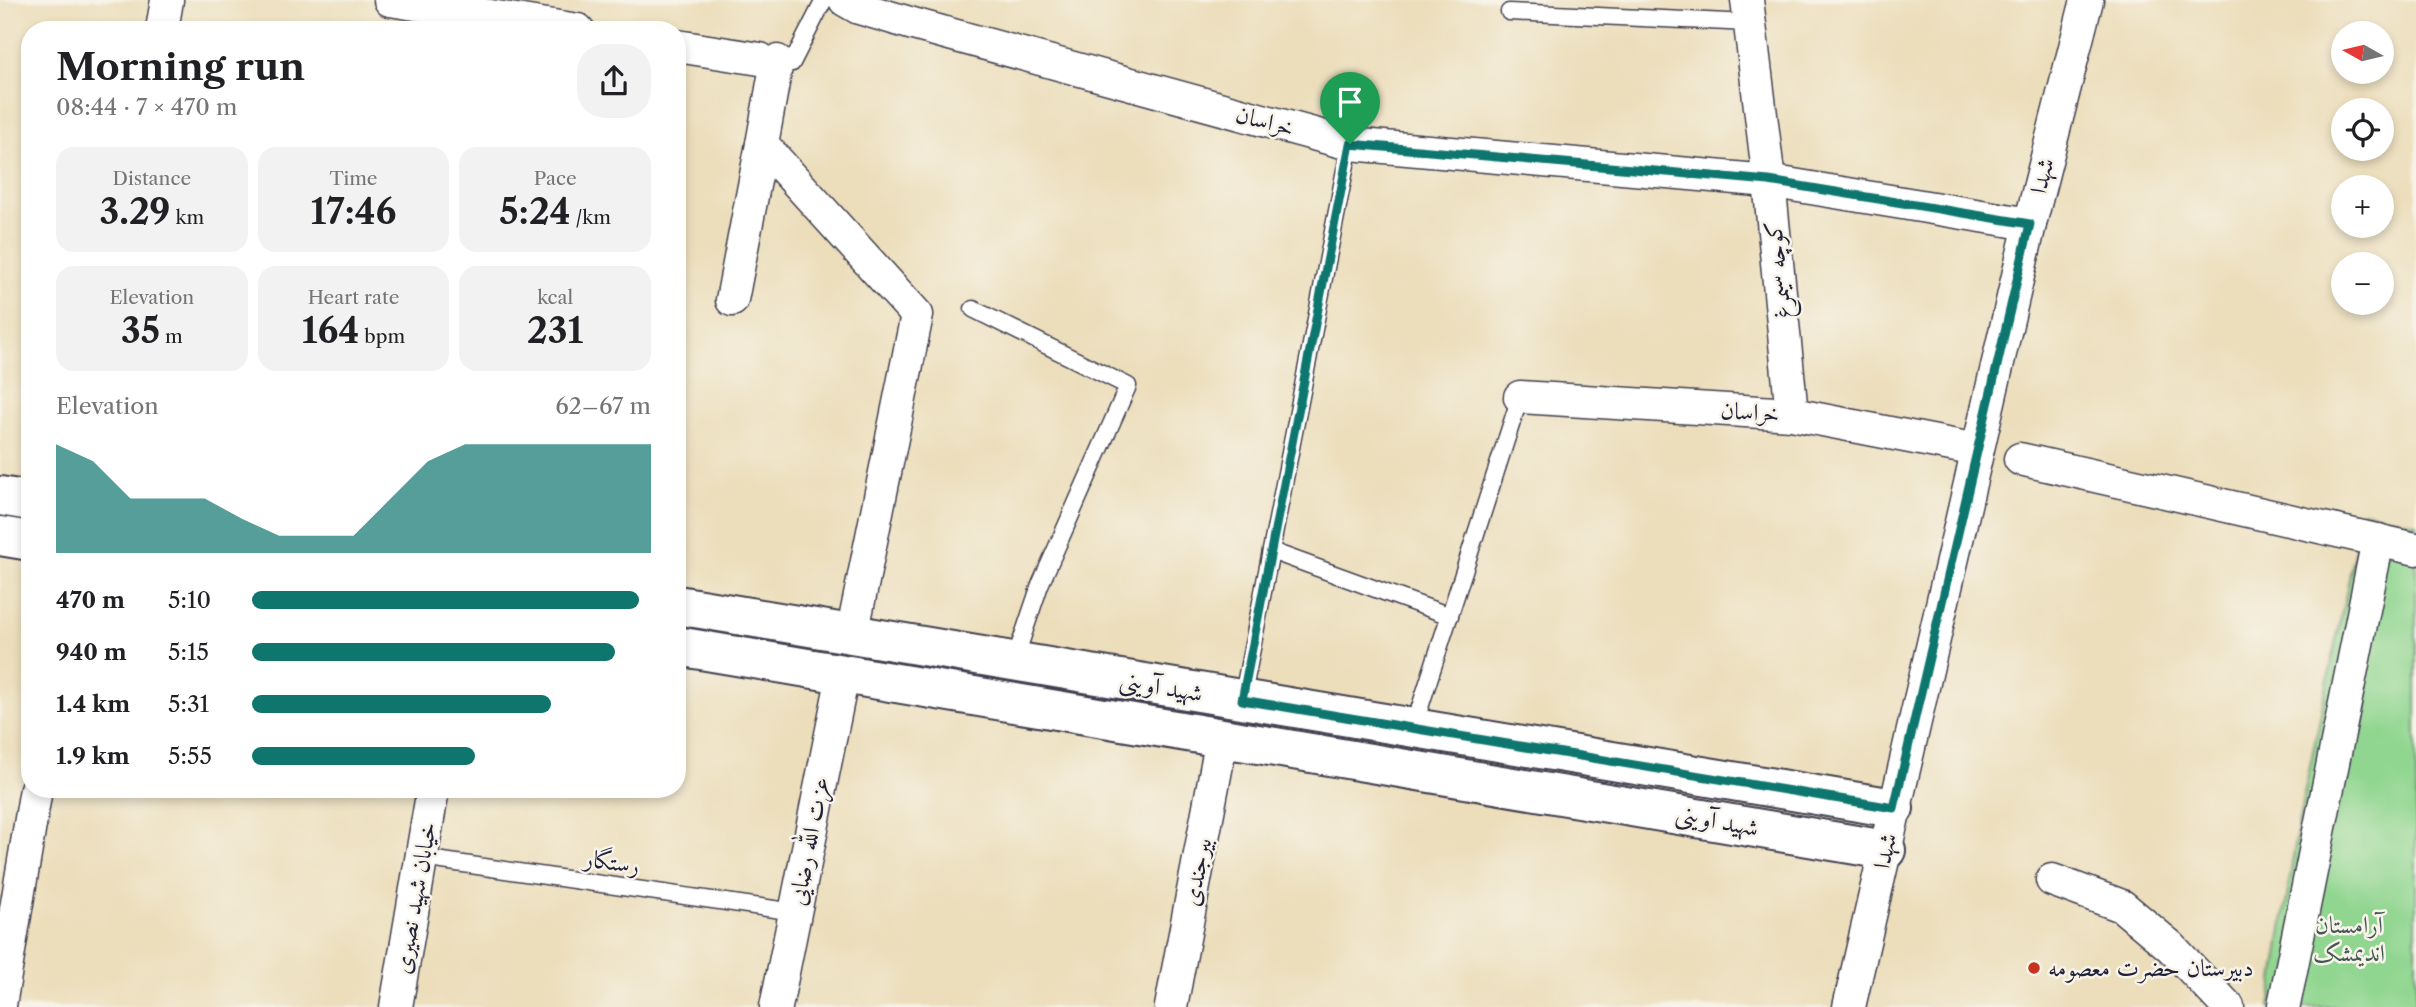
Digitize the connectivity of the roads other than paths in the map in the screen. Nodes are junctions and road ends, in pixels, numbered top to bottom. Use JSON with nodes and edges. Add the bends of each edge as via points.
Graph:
{"nodes":[{"id":1,"x":167,"y":0,"type":"edge"},
{"id":2,"x":390,"y":0,"type":"edge"},
{"id":3,"x":824,"y":0,"type":"edge"},
{"id":4,"x":845,"y":0,"type":"edge"},
{"id":5,"x":2087,"y":0,"type":"edge"},
{"id":6,"x":1509,"y":12,"type":"dead end"},
{"id":7,"x":1748,"y":12,"type":"edge"},
{"id":8,"x":164,"y":21,"type":"edge"},
{"id":9,"x":517,"y":21,"type":"edge"},
{"id":10,"x":686,"y":47,"type":"edge"},
{"id":11,"x":769,"y":60,"type":"junction"},
{"id":12,"x":762,"y":144,"type":"junction"},
{"id":13,"x":1350,"y":144,"type":"junction"},
{"id":14,"x":1769,"y":181,"type":"junction"},
{"id":15,"x":2030,"y":224,"type":"junction"},
{"id":16,"x":732,"y":300,"type":"dead end"},
{"id":17,"x":973,"y":309,"type":"dead end"},
{"id":18,"x":1520,"y":397,"type":"joint"},
{"id":19,"x":1792,"y":414,"type":"junction"},
{"id":20,"x":1977,"y":450,"type":"junction"},
{"id":21,"x":2020,"y":459,"type":"dead end"},
{"id":22,"x":0,"y":496,"type":"edge"},
{"id":23,"x":21,"y":500,"type":"edge"},
{"id":24,"x":0,"y":536,"type":"edge"},
{"id":25,"x":21,"y":540,"type":"edge"},
{"id":26,"x":2378,"y":540,"type":"junction"},
{"id":27,"x":2416,"y":549,"type":"edge"},
{"id":28,"x":1271,"y":551,"type":"junction"},
{"id":29,"x":686,"y":607,"type":"edge"},
{"id":30,"x":1450,"y":616,"type":"junction"},
{"id":31,"x":852,"y":635,"type":"junction"},
{"id":32,"x":686,"y":648,"type":"edge"},
{"id":33,"x":1014,"y":662,"type":"junction"},
{"id":34,"x":843,"y":675,"type":"junction"},
{"id":35,"x":1242,"y":700,"type":"junction"},
{"id":36,"x":1413,"y":729,"type":"junction"},
{"id":37,"x":1222,"y":738,"type":"junction"},
{"id":38,"x":34,"y":798,"type":"edge"},
{"id":39,"x":432,"y":798,"type":"edge"},
{"id":40,"x":1894,"y":808,"type":"junction"},
{"id":41,"x":1886,"y":850,"type":"junction"},
{"id":42,"x":422,"y":858,"type":"junction"},
{"id":43,"x":2052,"y":880,"type":"dead end"},
{"id":44,"x":795,"y":912,"type":"junction"},
{"id":45,"x":0,"y":1005,"type":"edge"},
{"id":46,"x":2284,"y":1005,"type":"dead end"},
{"id":47,"x":397,"y":1007,"type":"edge"},
{"id":48,"x":776,"y":1007,"type":"edge"},
{"id":49,"x":1171,"y":1007,"type":"edge"},
{"id":50,"x":1849,"y":1007,"type":"edge"},
{"id":51,"x":2228,"y":1007,"type":"edge"}],
"edges":[{"from":1,"to":8,"type":"street"},
{"from":2,"to":9,"type":"street"},
{"from":3,"to":11,"type":"lane","via":[[792,63]]},
{"from":4,"to":13,"type":"street","name":"خراسان","via":[[913,24]]},
{"from":5,"to":15,"type":"street","name":"شهدا"},
{"from":6,"to":7,"type":"lane"},
{"from":7,"to":14,"type":"street","name":"کوچه سیمرغ"},
{"from":10,"to":11,"type":"street"},
{"from":11,"to":12,"type":"street"},
{"from":12,"to":16,"type":"street"},
{"from":12,"to":31,"type":"street","via":[[917,315]]},
{"from":13,"to":14,"type":"street","name":"خراسان"},
{"from":13,"to":28,"type":"lane"},
{"from":14,"to":15,"type":"street","name":"خراسان"},
{"from":14,"to":19,"type":"street","name":"کوچه سیمرغ"},
{"from":15,"to":20,"type":"street","name":"شهدا"},
{"from":17,"to":33,"type":"lane","via":[[1128,386],[1040,586]]},
{"from":18,"to":19,"type":"street","name":"خراسان"},
{"from":18,"to":30,"type":"lane"},
{"from":19,"to":20,"type":"street","name":"خراسان"},
{"from":20,"to":40,"type":"street","name":"شهدا"},
{"from":21,"to":26,"type":"street"},
{"from":22,"to":23,"type":"street"},
{"from":24,"to":25,"type":"street"},
{"from":26,"to":27,"type":"street"},
{"from":26,"to":46,"type":"street"},
{"from":28,"to":30,"type":"lane"},
{"from":28,"to":35,"type":"lane"},
{"from":29,"to":31,"type":"street","name":"شهید آوینی"},
{"from":30,"to":36,"type":"lane"},
{"from":31,"to":33,"type":"street","name":"شهید آوینی"},
{"from":32,"to":34,"type":"street","name":"شهید آوینی"},
{"from":33,"to":35,"type":"street","name":"شهید آوینی"},
{"from":34,"to":37,"type":"street","name":"شهید آوینی"},
{"from":34,"to":44,"type":"street","name":"عزت الله رضایی"},
{"from":35,"to":36,"type":"street","name":"شهید آوینی"},
{"from":36,"to":40,"type":"street","name":"شهید آوینی"},
{"from":37,"to":41,"type":"street","name":"شهید آوینی"},
{"from":37,"to":49,"type":"street","name":"بیرجندی"},
{"from":38,"to":45,"type":"street"},
{"from":39,"to":42,"type":"street","name":"خیابان شهید نصیری"},
{"from":40,"to":41,"type":"street","name":"شهدا"},
{"from":41,"to":50,"type":"street","name":"شهدا"},
{"from":42,"to":44,"type":"lane","name":"رستگار"},
{"from":42,"to":47,"type":"street","name":"خیابان شهید نصیری"},
{"from":43,"to":51,"type":"street","via":[[2122,905],[2171,947]]},
{"from":44,"to":48,"type":"street","name":"عزت الله رضایی"}]}
